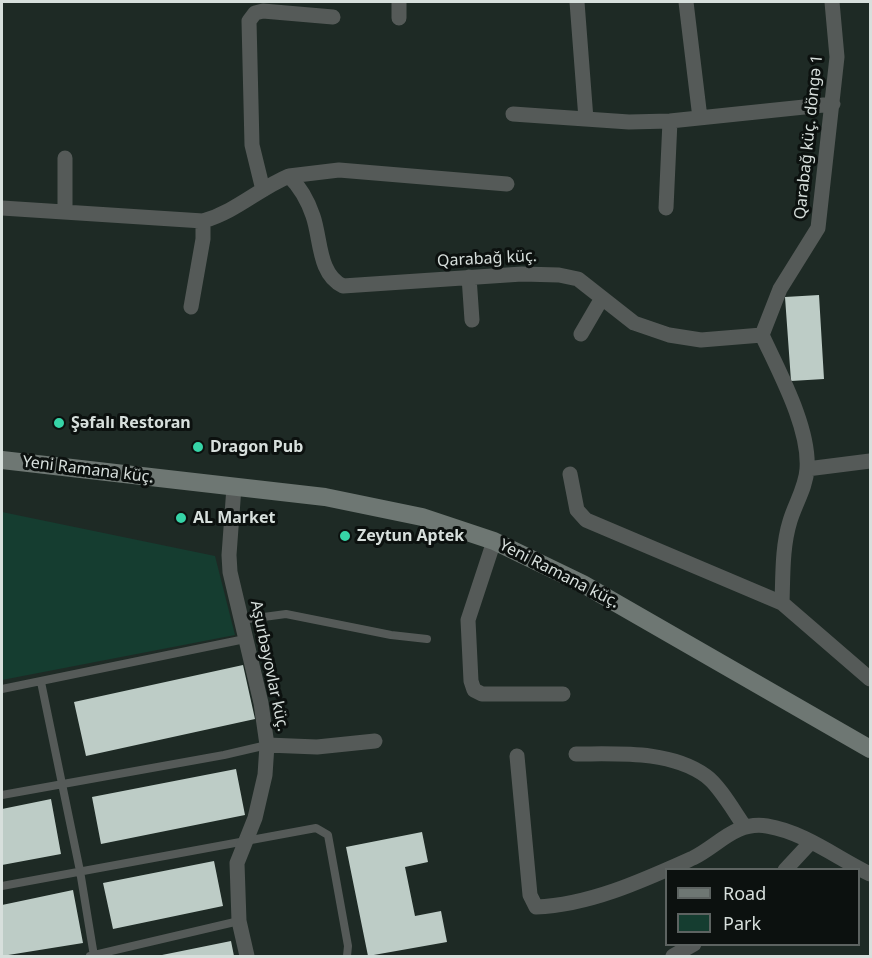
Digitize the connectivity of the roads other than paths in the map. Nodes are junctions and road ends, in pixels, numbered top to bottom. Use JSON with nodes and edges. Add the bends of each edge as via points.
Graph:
{"nodes":[{"id":1,"x":399,"y":2,"type":"edge"},
{"id":2,"x":577,"y":2,"type":"edge"},
{"id":3,"x":686,"y":2,"type":"edge"},
{"id":4,"x":832,"y":2,"type":"edge"},
{"id":5,"x":333,"y":17,"type":"dead end"},
{"id":6,"x":399,"y":18,"type":"dead end"},
{"id":7,"x":833,"y":104,"type":"junction"},
{"id":8,"x":513,"y":114,"type":"dead end"},
{"id":9,"x":700,"y":118,"type":"junction"},
{"id":10,"x":586,"y":119,"type":"junction"},
{"id":11,"x":670,"y":121,"type":"junction"},
{"id":12,"x":65,"y":158,"type":"dead end"},
{"id":13,"x":289,"y":176,"type":"junction"},
{"id":14,"x":507,"y":184,"type":"dead end"},
{"id":15,"x":263,"y":190,"type":"junction"},
{"id":16,"x":2,"y":208,"type":"edge"},
{"id":17,"x":666,"y":208,"type":"dead end"},
{"id":18,"x":65,"y":212,"type":"junction"},
{"id":19,"x":203,"y":221,"type":"junction"},
{"id":20,"x":469,"y":277,"type":"junction"},
{"id":21,"x":602,"y":298,"type":"junction"},
{"id":22,"x":191,"y":308,"type":"dead end"},
{"id":23,"x":472,"y":320,"type":"dead end"},
{"id":24,"x":581,"y":334,"type":"dead end"},
{"id":25,"x":762,"y":335,"type":"junction"},
{"id":26,"x":2,"y":460,"type":"edge"},
{"id":27,"x":870,"y":461,"type":"edge"},
{"id":28,"x":807,"y":469,"type":"junction"},
{"id":29,"x":570,"y":474,"type":"dead end"},
{"id":30,"x":234,"y":487,"type":"junction"},
{"id":31,"x":494,"y":541,"type":"junction"},
{"id":32,"x":782,"y":603,"type":"junction"},
{"id":33,"x":241,"y":620,"type":"junction"},
{"id":34,"x":245,"y":639,"type":"junction"},
{"id":35,"x":427,"y":639,"type":"dead end"},
{"id":36,"x":870,"y":679,"type":"edge"},
{"id":37,"x":41,"y":682,"type":"junction"},
{"id":38,"x":2,"y":689,"type":"edge"},
{"id":39,"x":563,"y":694,"type":"dead end"},
{"id":40,"x":375,"y":741,"type":"dead end"},
{"id":41,"x":267,"y":745,"type":"junction"},
{"id":42,"x":870,"y":749,"type":"edge"},
{"id":43,"x":576,"y":754,"type":"dead end"},
{"id":44,"x":517,"y":756,"type":"dead end"},
{"id":45,"x":62,"y":785,"type":"junction"},
{"id":46,"x":2,"y":795,"type":"edge"},
{"id":47,"x":745,"y":827,"type":"junction"},
{"id":48,"x":245,"y":842,"type":"junction"},
{"id":49,"x":811,"y":842,"type":"junction"},
{"id":50,"x":668,"y":868,"type":"edge"},
{"id":51,"x":787,"y":868,"type":"edge"},
{"id":52,"x":859,"y":868,"type":"edge"},
{"id":53,"x":665,"y":869,"type":"edge"},
{"id":54,"x":80,"y":871,"type":"junction"},
{"id":55,"x":2,"y":886,"type":"edge"},
{"id":56,"x":239,"y":921,"type":"junction"},
{"id":57,"x":692,"y":946,"type":"edge"},
{"id":58,"x":92,"y":956,"type":"edge"},
{"id":59,"x":247,"y":957,"type":"edge"},
{"id":60,"x":347,"y":957,"type":"edge"},
{"id":61,"x":673,"y":957,"type":"edge"}],
"edges":[{"from":1,"to":6,"type":"street"},
{"from":2,"to":10,"type":"street"},
{"from":3,"to":9,"type":"street"},
{"from":4,"to":7,"type":"street","name":"Qarabağ küç. döngə 1","via":[[837,57]]},
{"from":5,"to":15,"type":"street","via":[[263,11],[255,13],[249,21],[252,145]]},
{"from":7,"to":9,"type":"street"},
{"from":7,"to":25,"type":"street","name":"Qarabağ küç. döngə 1","via":[[818,228],[780,289]]},
{"from":8,"to":10,"type":"street"},
{"from":9,"to":11,"type":"street"},
{"from":10,"to":11,"type":"street"},
{"from":11,"to":17,"type":"street"},
{"from":12,"to":18,"type":"street"},
{"from":13,"to":14,"type":"street","via":[[339,170]]},
{"from":13,"to":15,"type":"street"},
{"from":13,"to":20,"type":"street","name":"Qarabağ küç.","via":[[313,216],[327,272],[333,281],[343,286]]},
{"from":15,"to":19,"type":"street","via":[[228,212]]},
{"from":16,"to":18,"type":"street"},
{"from":18,"to":19,"type":"street"},
{"from":19,"to":22,"type":"street"},
{"from":20,"to":21,"type":"street","name":"Qarabağ küç.","via":[[559,274],[578,279]]},
{"from":20,"to":23,"type":"street"},
{"from":21,"to":24,"type":"street"},
{"from":21,"to":25,"type":"street","name":"Qarabağ küç.","via":[[634,322],[685,339]]},
{"from":25,"to":28,"type":"street","via":[[793,406]]},
{"from":26,"to":30,"type":"street","name":"Yeni Ramana küç."},
{"from":27,"to":28,"type":"street"},
{"from":28,"to":32,"type":"street","via":[[784,552]]},
{"from":29,"to":32,"type":"street","via":[[577,510],[586,520]]},
{"from":30,"to":31,"type":"street","name":"Yeni Ramana küç.","via":[[375,506]]},
{"from":30,"to":33,"type":"street","name":"Aşurbəyovlar küç.","via":[[228,555]]},
{"from":31,"to":39,"type":"street","via":[[468,620],[474,690],[482,694]]},
{"from":31,"to":42,"type":"street","name":"Yeni Ramana küç.","via":[[583,584]]},
{"from":32,"to":36,"type":"street"},
{"from":33,"to":34,"type":"street","name":"Aşurbəyovlar küç."},
{"from":33,"to":35,"type":"lane","via":[[286,614]]},
{"from":34,"to":37,"type":"lane"},
{"from":34,"to":41,"type":"street","name":"Aşurbəyovlar küç."},
{"from":37,"to":38,"type":"lane"},
{"from":37,"to":45,"type":"lane"},
{"from":40,"to":41,"type":"street","via":[[316,747]]},
{"from":41,"to":45,"type":"lane"},
{"from":41,"to":48,"type":"street","name":"Aşurbəyovlar küç.","via":[[265,774]]},
{"from":43,"to":47,"type":"street","via":[[633,754],[686,765],[708,777]]},
{"from":44,"to":53,"type":"street","via":[[530,895],[536,906],[560,906]]},
{"from":45,"to":46,"type":"lane"},
{"from":45,"to":54,"type":"lane"},
{"from":47,"to":49,"type":"street","via":[[766,826]]},
{"from":47,"to":50,"type":"street"},
{"from":48,"to":54,"type":"lane"},
{"from":48,"to":56,"type":"street","name":"Aşurbəyovlar küç.","via":[[237,863]]},
{"from":48,"to":60,"type":"lane","via":[[316,828],[328,835]]},
{"from":49,"to":51,"type":"street"},
{"from":49,"to":52,"type":"street"},
{"from":54,"to":55,"type":"lane"},
{"from":54,"to":58,"type":"lane"},
{"from":56,"to":58,"type":"lane"},
{"from":56,"to":59,"type":"street","name":"Aşurbəyovlar küç."},
{"from":57,"to":61,"type":"street"}]}
